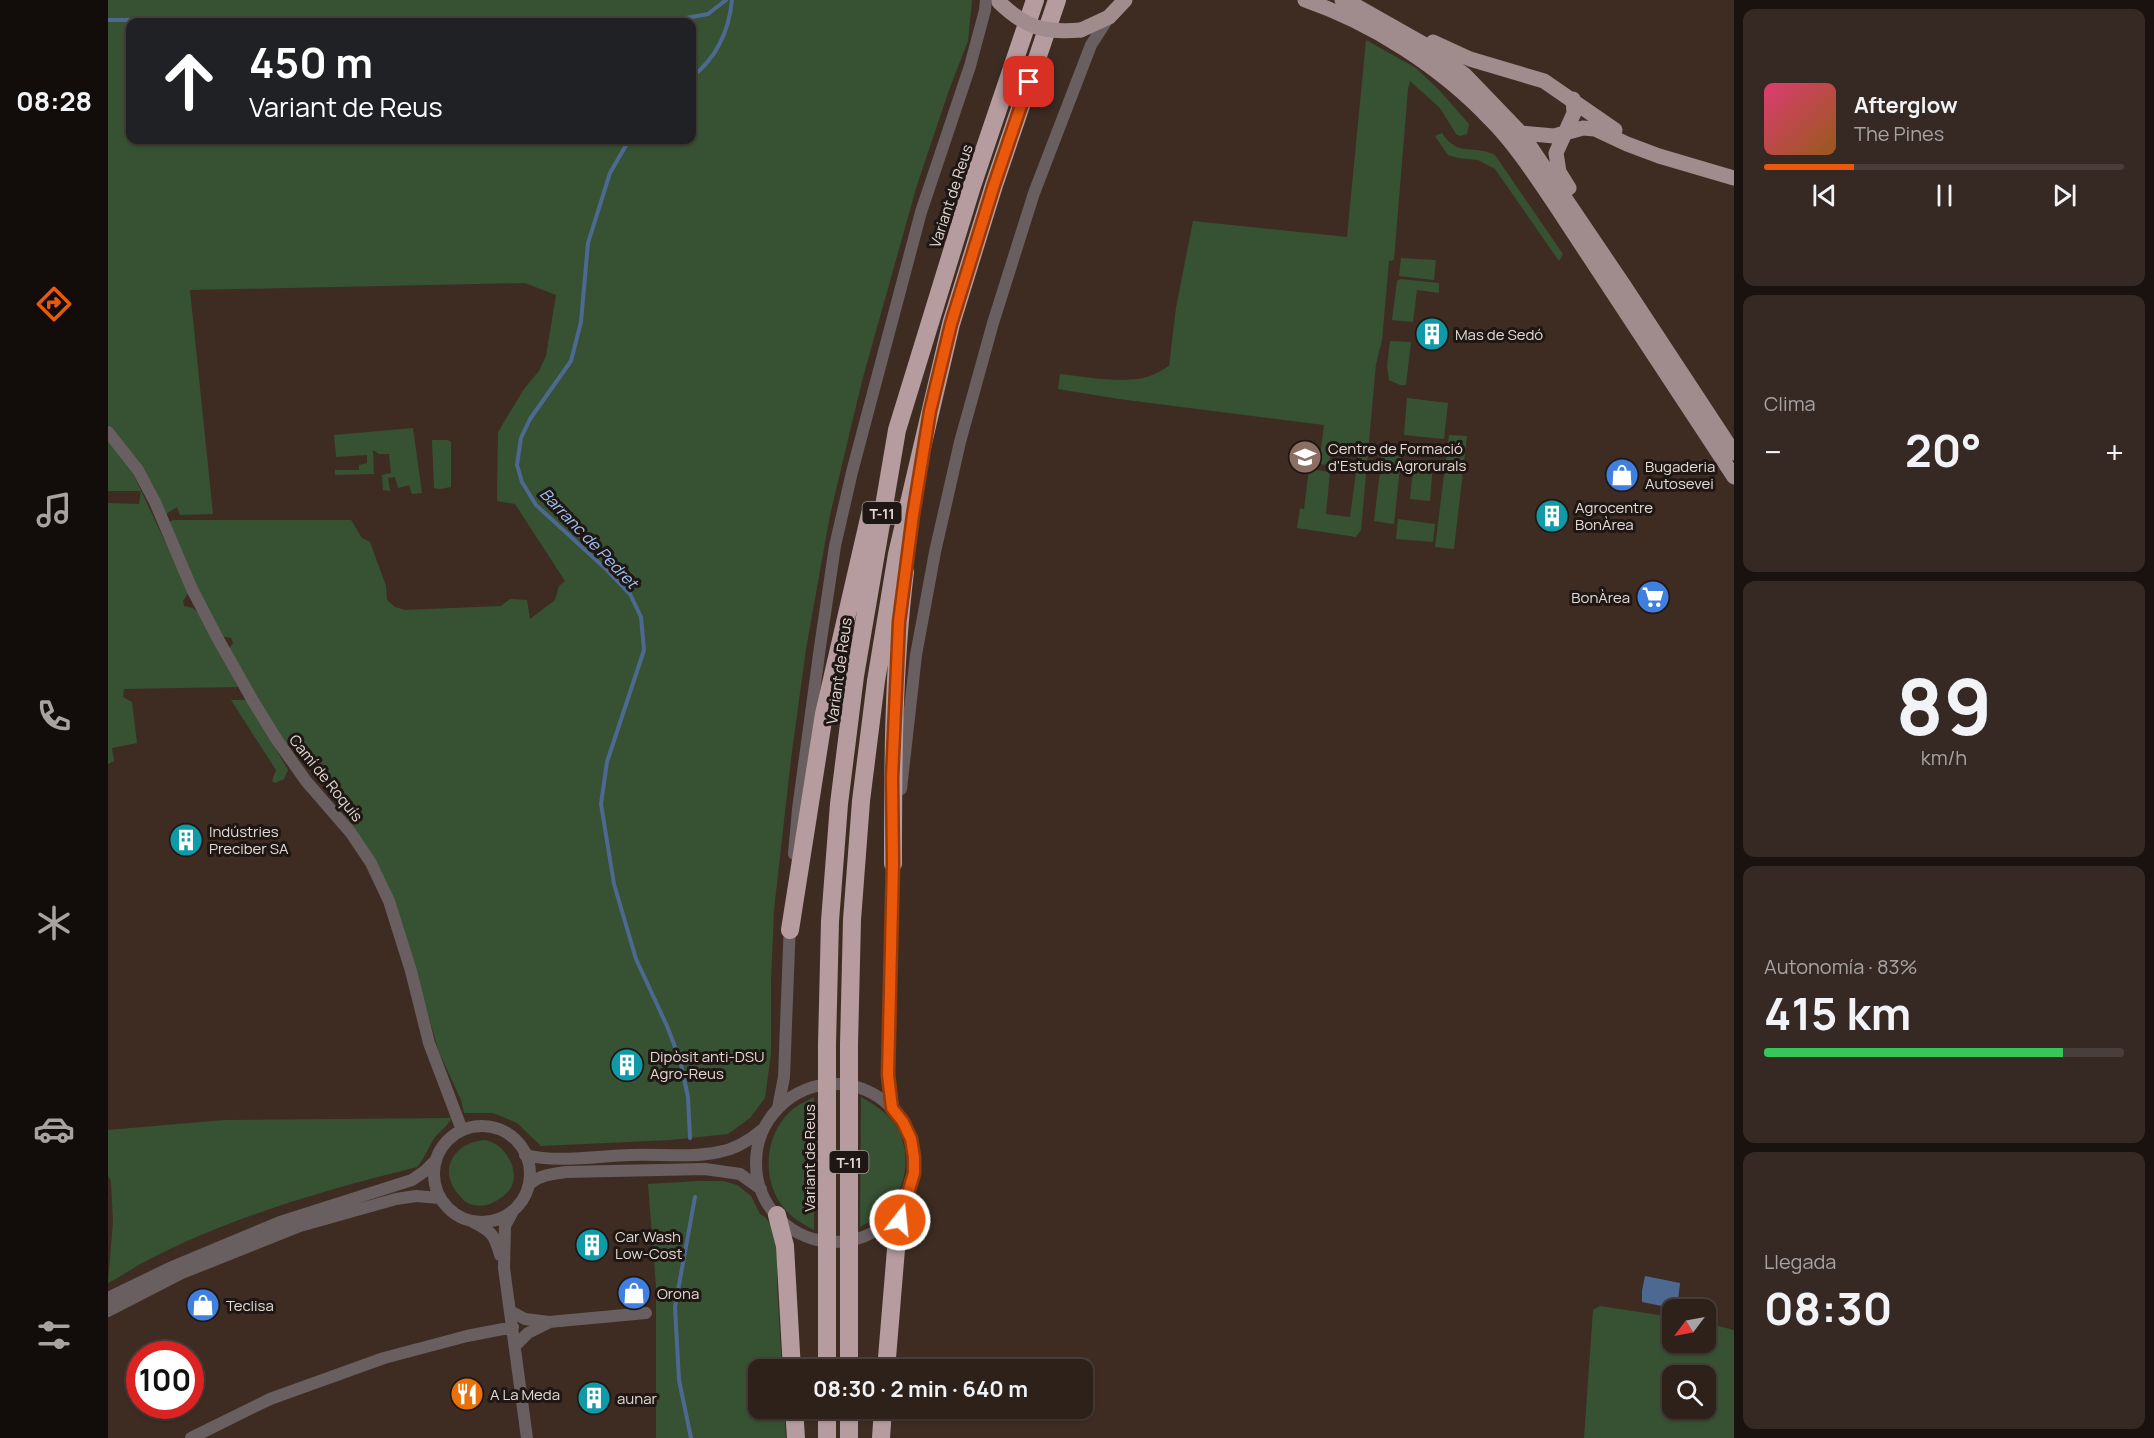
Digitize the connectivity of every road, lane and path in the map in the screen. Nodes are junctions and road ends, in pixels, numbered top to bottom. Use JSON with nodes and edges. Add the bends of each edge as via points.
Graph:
{"nodes":[{"id":1,"x":1035,"y":0,"type":"edge"},
{"id":2,"x":1057,"y":0,"type":"edge"},
{"id":3,"x":1125,"y":0,"type":"edge"},
{"id":4,"x":1342,"y":0,"type":"edge"},
{"id":5,"x":1359,"y":0,"type":"edge"},
{"id":6,"x":994,"y":1,"type":"edge"},
{"id":7,"x":1311,"y":2,"type":"edge"},
{"id":8,"x":1109,"y":17,"type":"junction"},
{"id":9,"x":1573,"y":99,"type":"junction"},
{"id":10,"x":1568,"y":131,"type":"junction"},
{"id":11,"x":1521,"y":133,"type":"junction"},
{"id":12,"x":1659,"y":156,"type":"junction"},
{"id":13,"x":1734,"y":178,"type":"edge"},
{"id":14,"x":1552,"y":200,"type":"junction"},
{"id":15,"x":1627,"y":289,"type":"junction"},
{"id":16,"x":1653,"y":329,"type":"junction"},
{"id":17,"x":930,"y":411,"type":"junction"},
{"id":18,"x":897,"y":430,"type":"junction"},
{"id":19,"x":108,"y":432,"type":"edge"},
{"id":20,"x":1734,"y":453,"type":"edge"},
{"id":21,"x":1731,"y":473,"type":"edge"},
{"id":22,"x":893,"y":864,"type":"junction"},
{"id":23,"x":790,"y":930,"type":"junction"},
{"id":24,"x":778,"y":1108,"type":"junction"},
{"id":25,"x":892,"y":1108,"type":"junction"},
{"id":26,"x":764,"y":1129,"type":"junction"},
{"id":27,"x":462,"y":1130,"type":"junction"},
{"id":28,"x":525,"y":1155,"type":"junction"},
{"id":29,"x":435,"y":1161,"type":"junction"},
{"id":30,"x":531,"y":1183,"type":"junction"},
{"id":31,"x":761,"y":1189,"type":"junction"},
{"id":32,"x":439,"y":1198,"type":"junction"},
{"id":33,"x":904,"y":1202,"type":"junction"},
{"id":34,"x":515,"y":1210,"type":"junction"},
{"id":35,"x":777,"y":1215,"type":"junction"},
{"id":36,"x":471,"y":1222,"type":"junction"},
{"id":37,"x":504,"y":1268,"type":"junction"},
{"id":38,"x":108,"y":1298,"type":"edge"},
{"id":39,"x":108,"y":1311,"type":"edge"},
{"id":40,"x":510,"y":1311,"type":"junction"},
{"id":41,"x":646,"y":1313,"type":"dead end"},
{"id":42,"x":549,"y":1322,"type":"junction"},
{"id":43,"x":513,"y":1327,"type":"junction"},
{"id":44,"x":515,"y":1346,"type":"junction"},
{"id":45,"x":791,"y":1359,"type":"edge"},
{"id":46,"x":827,"y":1359,"type":"edge"},
{"id":47,"x":849,"y":1359,"type":"edge"},
{"id":48,"x":887,"y":1359,"type":"edge"},
{"id":49,"x":795,"y":1419,"type":"edge"},
{"id":50,"x":827,"y":1419,"type":"edge"},
{"id":51,"x":849,"y":1419,"type":"edge"},
{"id":52,"x":882,"y":1419,"type":"edge"},
{"id":53,"x":191,"y":1438,"type":"edge"},
{"id":54,"x":527,"y":1438,"type":"edge"},
{"id":55,"x":796,"y":1438,"type":"edge"},
{"id":56,"x":827,"y":1438,"type":"edge"},
{"id":57,"x":849,"y":1438,"type":"edge"},
{"id":58,"x":881,"y":1438,"type":"edge"}],
"edges":[{"from":1,"to":18,"type":"highway","name":"Variant de Reus","number":"T-11","via":[[972,186]]},
{"from":2,"to":17,"type":"highway","number":"T-11","via":[[954,313]]},
{"from":3,"to":8,"type":"main road"},
{"from":4,"to":11,"type":"main road","via":[[1427,46],[1465,75]]},
{"from":5,"to":9,"type":"main road","via":[[1429,41],[1460,55],[1544,81]]},
{"from":6,"to":8,"type":"main road","bridge":true,"via":[[1015,17],[1044,30],[1081,30]]},
{"from":6,"to":23,"type":"street","via":[[985,10],[921,212],[835,546],[798,809]]},
{"from":7,"to":11,"type":"main road","via":[[1360,15],[1423,52],[1460,80],[1504,125]]},
{"from":7,"to":14,"type":"main road","via":[[1356,20],[1433,68],[1490,118]]},
{"from":8,"to":22,"type":"street","via":[[1090,45],[1034,193],[960,442],[916,655]]},
{"from":9,"to":10,"type":"main road","via":[[1574,113]]},
{"from":9,"to":12,"type":"main road"},
{"from":10,"to":11,"type":"main road","via":[[1554,136]]},
{"from":10,"to":12,"type":"main road","via":[[1595,129]]},
{"from":10,"to":15,"type":"main road","via":[[1556,153],[1559,172]]},
{"from":11,"to":15,"type":"main road"},
{"from":12,"to":13,"type":"main road"},
{"from":14,"to":15,"type":"main road","via":[[1579,229],[1615,286],[1626,294]]},
{"from":14,"to":21,"type":"main road"},
{"from":15,"to":16,"type":"main road"},
{"from":16,"to":20,"type":"main road"},
{"from":16,"to":21,"type":"main road","via":[[1667,364],[1726,454]]},
{"from":17,"to":22,"type":"highway","via":[[899,622],[892,778]]},
{"from":17,"to":47,"type":"highway","number":"T-11","bridge":true,"via":[[897,554],[861,801],[852,920],[849,1045]]},
{"from":18,"to":23,"type":"highway","via":[[879,468],[825,714]]},
{"from":18,"to":46,"type":"highway","name":"Variant de Reus","number":"T-11","bridge":true,"via":[[855,676],[830,921]]},
{"from":19,"to":27,"type":"street","name":"Camí de Roquís","via":[[138,470],[192,589],[265,721],[306,781],[351,832],[371,863],[389,901],[429,1043]]},
{"from":22,"to":25,"type":"street","via":[[888,1075]]},
{"from":23,"to":24,"type":"street","via":[[784,1077]]},
{"from":24,"to":25,"type":"street","via":[[814,1086],[842,1084],[869,1091]]},
{"from":24,"to":26,"type":"street"},
{"from":25,"to":33,"type":"street","via":[[907,1131],[914,1157],[914,1173]]},
{"from":26,"to":28,"type":"street","via":[[734,1148],[705,1154],[552,1158]]},
{"from":26,"to":31,"type":"street","via":[[757,1159]]},
{"from":27,"to":28,"type":"street","via":[[483,1126],[505,1132],[518,1142]]},
{"from":27,"to":29,"type":"street","via":[[446,1142]]},
{"from":28,"to":30,"type":"street"},
{"from":29,"to":32,"type":"street","via":[[433,1177]]},
{"from":29,"to":38,"type":"street","via":[[411,1180],[280,1222]]},
{"from":30,"to":31,"type":"street","via":[[547,1174],[566,1172],[705,1169],[740,1174]]},
{"from":30,"to":34,"type":"street"},
{"from":31,"to":35,"type":"street"},
{"from":32,"to":36,"type":"street","via":[[447,1208]]},
{"from":32,"to":39,"type":"street","via":[[396,1199],[300,1226],[182,1273]]},
{"from":33,"to":35,"type":"street","via":[[876,1231],[844,1241],[810,1237]]},
{"from":33,"to":48,"type":"highway","via":[[897,1237]]},
{"from":34,"to":36,"type":"street","via":[[487,1222]]},
{"from":34,"to":37,"type":"street","via":[[505,1226]]},
{"from":35,"to":45,"type":"highway","via":[[785,1246]]},
{"from":36,"to":37,"type":"street","via":[[495,1237]]},
{"from":37,"to":40,"type":"street"},
{"from":40,"to":42,"type":"street","via":[[525,1319]]},
{"from":40,"to":43,"type":"street"},
{"from":41,"to":42,"type":"street"},
{"from":42,"to":44,"type":"street","via":[[528,1333]]},
{"from":43,"to":44,"type":"street"},
{"from":43,"to":53,"type":"street","via":[[384,1358],[270,1400]]},
{"from":44,"to":54,"type":"street"},
{"from":49,"to":55,"type":"highway"},
{"from":50,"to":56,"type":"highway"},
{"from":51,"to":57,"type":"highway"},
{"from":52,"to":58,"type":"highway"}]}
